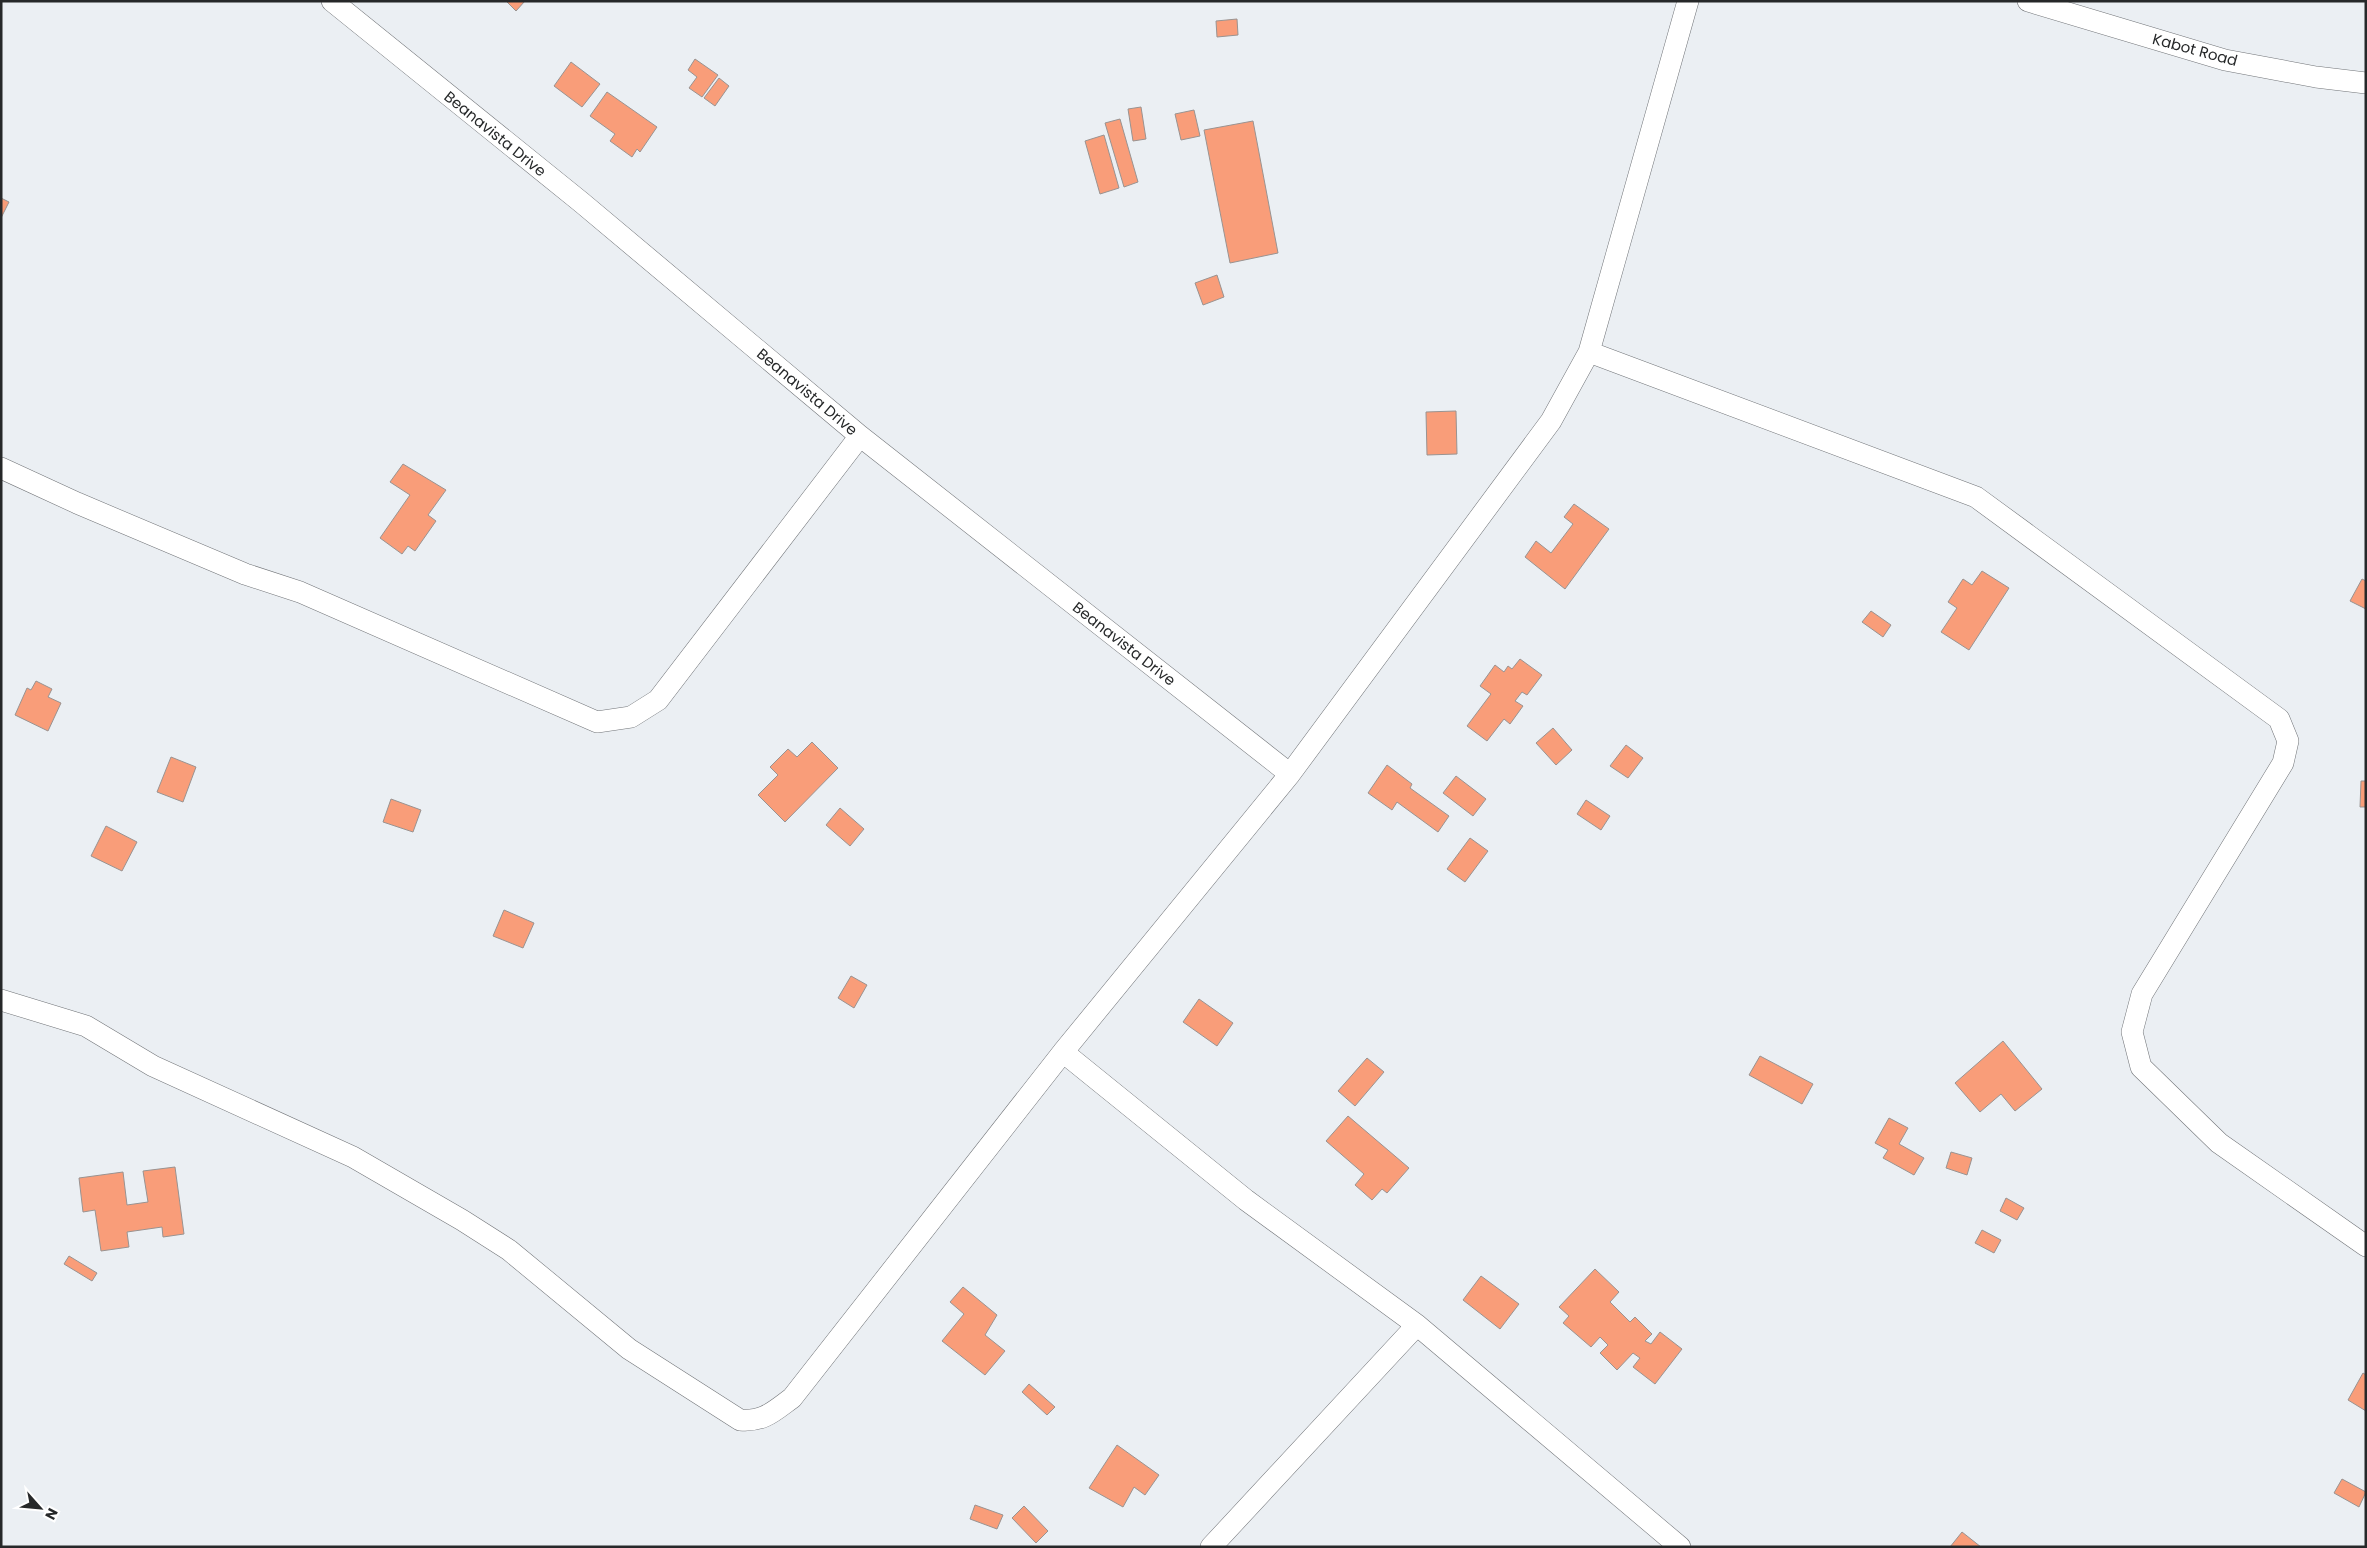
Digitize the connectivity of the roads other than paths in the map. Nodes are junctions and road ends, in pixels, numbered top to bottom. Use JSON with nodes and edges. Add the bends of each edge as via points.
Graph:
{"nodes":[{"id":1,"x":332,"y":1,"type":"edge"},
{"id":2,"x":1688,"y":1,"type":"edge"},
{"id":3,"x":2028,"y":1,"type":"edge"},
{"id":4,"x":2366,"y":83,"type":"edge"},
{"id":5,"x":1589,"y":352,"type":"junction"},
{"id":6,"x":860,"y":436,"type":"junction"},
{"id":7,"x":1,"y":468,"type":"edge"},
{"id":8,"x":1290,"y":774,"type":"junction"},
{"id":9,"x":1,"y":1000,"type":"edge"},
{"id":10,"x":1063,"y":1052,"type":"junction"},
{"id":11,"x":2366,"y":1246,"type":"edge"},
{"id":12,"x":1417,"y":1325,"type":"junction"},
{"id":13,"x":1211,"y":1547,"type":"edge"},
{"id":14,"x":1680,"y":1547,"type":"edge"}],
"edges":[{"from":1,"to":6,"type":"street","name":"Beanavista Drive"},
{"from":2,"to":5,"type":"street"},
{"from":3,"to":4,"type":"street","name":"Kabot Road","via":[[2225,60]]},
{"from":5,"to":8,"type":"street","via":[[1551,420]]},
{"from":5,"to":11,"type":"street","via":[[1976,497],[2279,719],[2288,741],[2283,763],[2142,994],[2132,1032],[2141,1067],[2219,1143]]},
{"from":6,"to":7,"type":"street","via":[[658,700],[631,717],[597,722],[300,592],[245,574],[77,504]]},
{"from":6,"to":8,"type":"street","name":"Beanavista Drive"},
{"from":8,"to":10,"type":"street"},
{"from":9,"to":10,"type":"street","via":[[86,1026],[153,1066],[353,1157],[509,1250],[629,1349],[740,1420],[752,1421],[761,1419],[792,1398]]},
{"from":10,"to":12,"type":"street","via":[[1246,1200]]},
{"from":12,"to":13,"type":"street"},
{"from":12,"to":14,"type":"street"}]}
